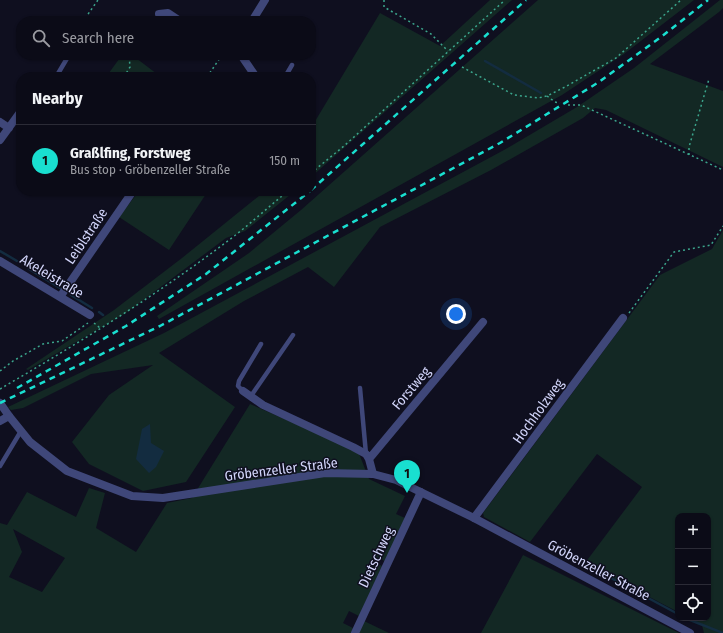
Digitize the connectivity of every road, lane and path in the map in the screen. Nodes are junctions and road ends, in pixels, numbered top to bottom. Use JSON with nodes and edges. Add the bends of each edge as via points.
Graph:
{"nodes":[{"id":1,"x":98,"y":0,"type":"edge"},
{"id":2,"x":265,"y":0,"type":"edge"},
{"id":3,"x":384,"y":0,"type":"edge"},
{"id":4,"x":505,"y":0,"type":"edge"},
{"id":5,"x":681,"y":0,"type":"edge"},
{"id":6,"x":159,"y":14,"type":"dead end"},
{"id":7,"x":87,"y":16,"type":"edge"},
{"id":8,"x":171,"y":16,"type":"edge"},
{"id":9,"x":255,"y":16,"type":"edge"},
{"id":10,"x":448,"y":51,"type":"junction"},
{"id":11,"x":66,"y":60,"type":"edge"},
{"id":12,"x":129,"y":60,"type":"edge"},
{"id":13,"x":219,"y":60,"type":"edge"},
{"id":14,"x":244,"y":60,"type":"edge"},
{"id":15,"x":292,"y":66,"type":"dead end"},
{"id":16,"x":462,"y":67,"type":"dead end"},
{"id":17,"x":59,"y":72,"type":"edge"},
{"id":18,"x":127,"y":72,"type":"edge"},
{"id":19,"x":210,"y":72,"type":"edge"},
{"id":20,"x":253,"y":72,"type":"edge"},
{"id":21,"x":288,"y":72,"type":"edge"},
{"id":22,"x":709,"y":80,"type":"dead end"},
{"id":23,"x":547,"y":96,"type":"junction"},
{"id":24,"x":560,"y":103,"type":"dead end"},
{"id":25,"x":568,"y":105,"type":"dead end"},
{"id":26,"x":16,"y":118,"type":"edge"},
{"id":27,"x":0,"y":122,"type":"edge"},
{"id":28,"x":9,"y":128,"type":"junction"},
{"id":29,"x":0,"y":140,"type":"edge"},
{"id":30,"x":689,"y":155,"type":"junction"},
{"id":31,"x":316,"y":169,"type":"edge"},
{"id":32,"x":723,"y":170,"type":"edge"},
{"id":33,"x":130,"y":196,"type":"edge"},
{"id":34,"x":282,"y":196,"type":"edge"},
{"id":35,"x":723,"y":226,"type":"edge"},
{"id":36,"x":0,"y":261,"type":"edge"},
{"id":37,"x":60,"y":296,"type":"junction"},
{"id":38,"x":90,"y":315,"type":"dead end"},
{"id":39,"x":623,"y":318,"type":"joint"},
{"id":40,"x":483,"y":322,"type":"dead end"},
{"id":41,"x":100,"y":328,"type":"junction"},
{"id":42,"x":293,"y":335,"type":"dead end"},
{"id":43,"x":261,"y":344,"type":"dead end"},
{"id":44,"x":0,"y":371,"type":"edge"},
{"id":45,"x":360,"y":388,"type":"dead end"},
{"id":46,"x":0,"y":389,"type":"edge"},
{"id":47,"x":243,"y":391,"type":"joint"},
{"id":48,"x":251,"y":396,"type":"junction"},
{"id":49,"x":0,"y":403,"type":"edge"},
{"id":50,"x":9,"y":416,"type":"junction"},
{"id":51,"x":0,"y":421,"type":"edge"},
{"id":52,"x":22,"y":431,"type":"junction"},
{"id":53,"x":367,"y":456,"type":"junction"},
{"id":54,"x":0,"y":466,"type":"edge"},
{"id":55,"x":373,"y":474,"type":"junction"},
{"id":56,"x":422,"y":492,"type":"junction"},
{"id":57,"x":474,"y":518,"type":"junction"},
{"id":58,"x":355,"y":633,"type":"edge"},
{"id":59,"x":690,"y":633,"type":"edge"}],
"edges":[{"from":1,"to":7,"type":"path"},
{"from":2,"to":9,"type":"street"},
{"from":3,"to":10,"type":"path","via":[[384,7],[431,34]]},
{"from":4,"to":10,"type":"path"},
{"from":5,"to":23,"type":"path","via":[[616,58]]},
{"from":6,"to":8,"type":"street"},
{"from":10,"to":31,"type":"path"},
{"from":11,"to":17,"type":"lane"},
{"from":12,"to":18,"type":"path"},
{"from":13,"to":19,"type":"path"},
{"from":14,"to":20,"type":"street"},
{"from":15,"to":21,"type":"lane"},
{"from":16,"to":23,"type":"path","via":[[514,95],[538,98]]},
{"from":22,"to":30,"type":"path","via":[[689,147]]},
{"from":23,"to":24,"type":"path"},
{"from":25,"to":30,"type":"path","via":[[581,105]]},
{"from":26,"to":28,"type":"street"},
{"from":27,"to":28,"type":"street"},
{"from":28,"to":29,"type":"street"},
{"from":30,"to":32,"type":"path"},
{"from":33,"to":37,"type":"street","name":"Leiblstraße"},
{"from":34,"to":41,"type":"path","via":[[220,247]]},
{"from":35,"to":39,"type":"path","via":[[711,245],[674,252]]},
{"from":36,"to":37,"type":"street","name":"Akeleistraße"},
{"from":37,"to":38,"type":"street","name":"Akeleistraße"},
{"from":39,"to":57,"type":"street","name":"Hochholzweg"},
{"from":40,"to":53,"type":"street","name":"Forstweg"},
{"from":41,"to":44,"type":"path","via":[[91,320],[62,341],[43,344]]},
{"from":41,"to":46,"type":"path"},
{"from":42,"to":48,"type":"lane"},
{"from":43,"to":47,"type":"lane","via":[[239,381],[238,386]]},
{"from":45,"to":53,"type":"lane"},
{"from":47,"to":48,"type":"street","name":"Gröbenzeller Straße"},
{"from":48,"to":53,"type":"street","name":"Gröbenzeller Straße"},
{"from":49,"to":50,"type":"street","name":"Gröbenzeller Straße"},
{"from":50,"to":51,"type":"street"},
{"from":50,"to":52,"type":"street","name":"Gröbenzeller Straße"},
{"from":52,"to":54,"type":"lane"},
{"from":52,"to":55,"type":"street","name":"Gröbenzeller Straße","via":[[30,442],[67,471],[132,496],[163,498],[325,473]]},
{"from":53,"to":55,"type":"street"},
{"from":55,"to":56,"type":"street","name":"Gröbenzeller Straße","via":[[396,480]]},
{"from":56,"to":57,"type":"street","name":"Gröbenzeller Straße"},
{"from":56,"to":58,"type":"street","name":"Dietschweg"},
{"from":57,"to":59,"type":"street","name":"Gröbenzeller Straße"}]}
